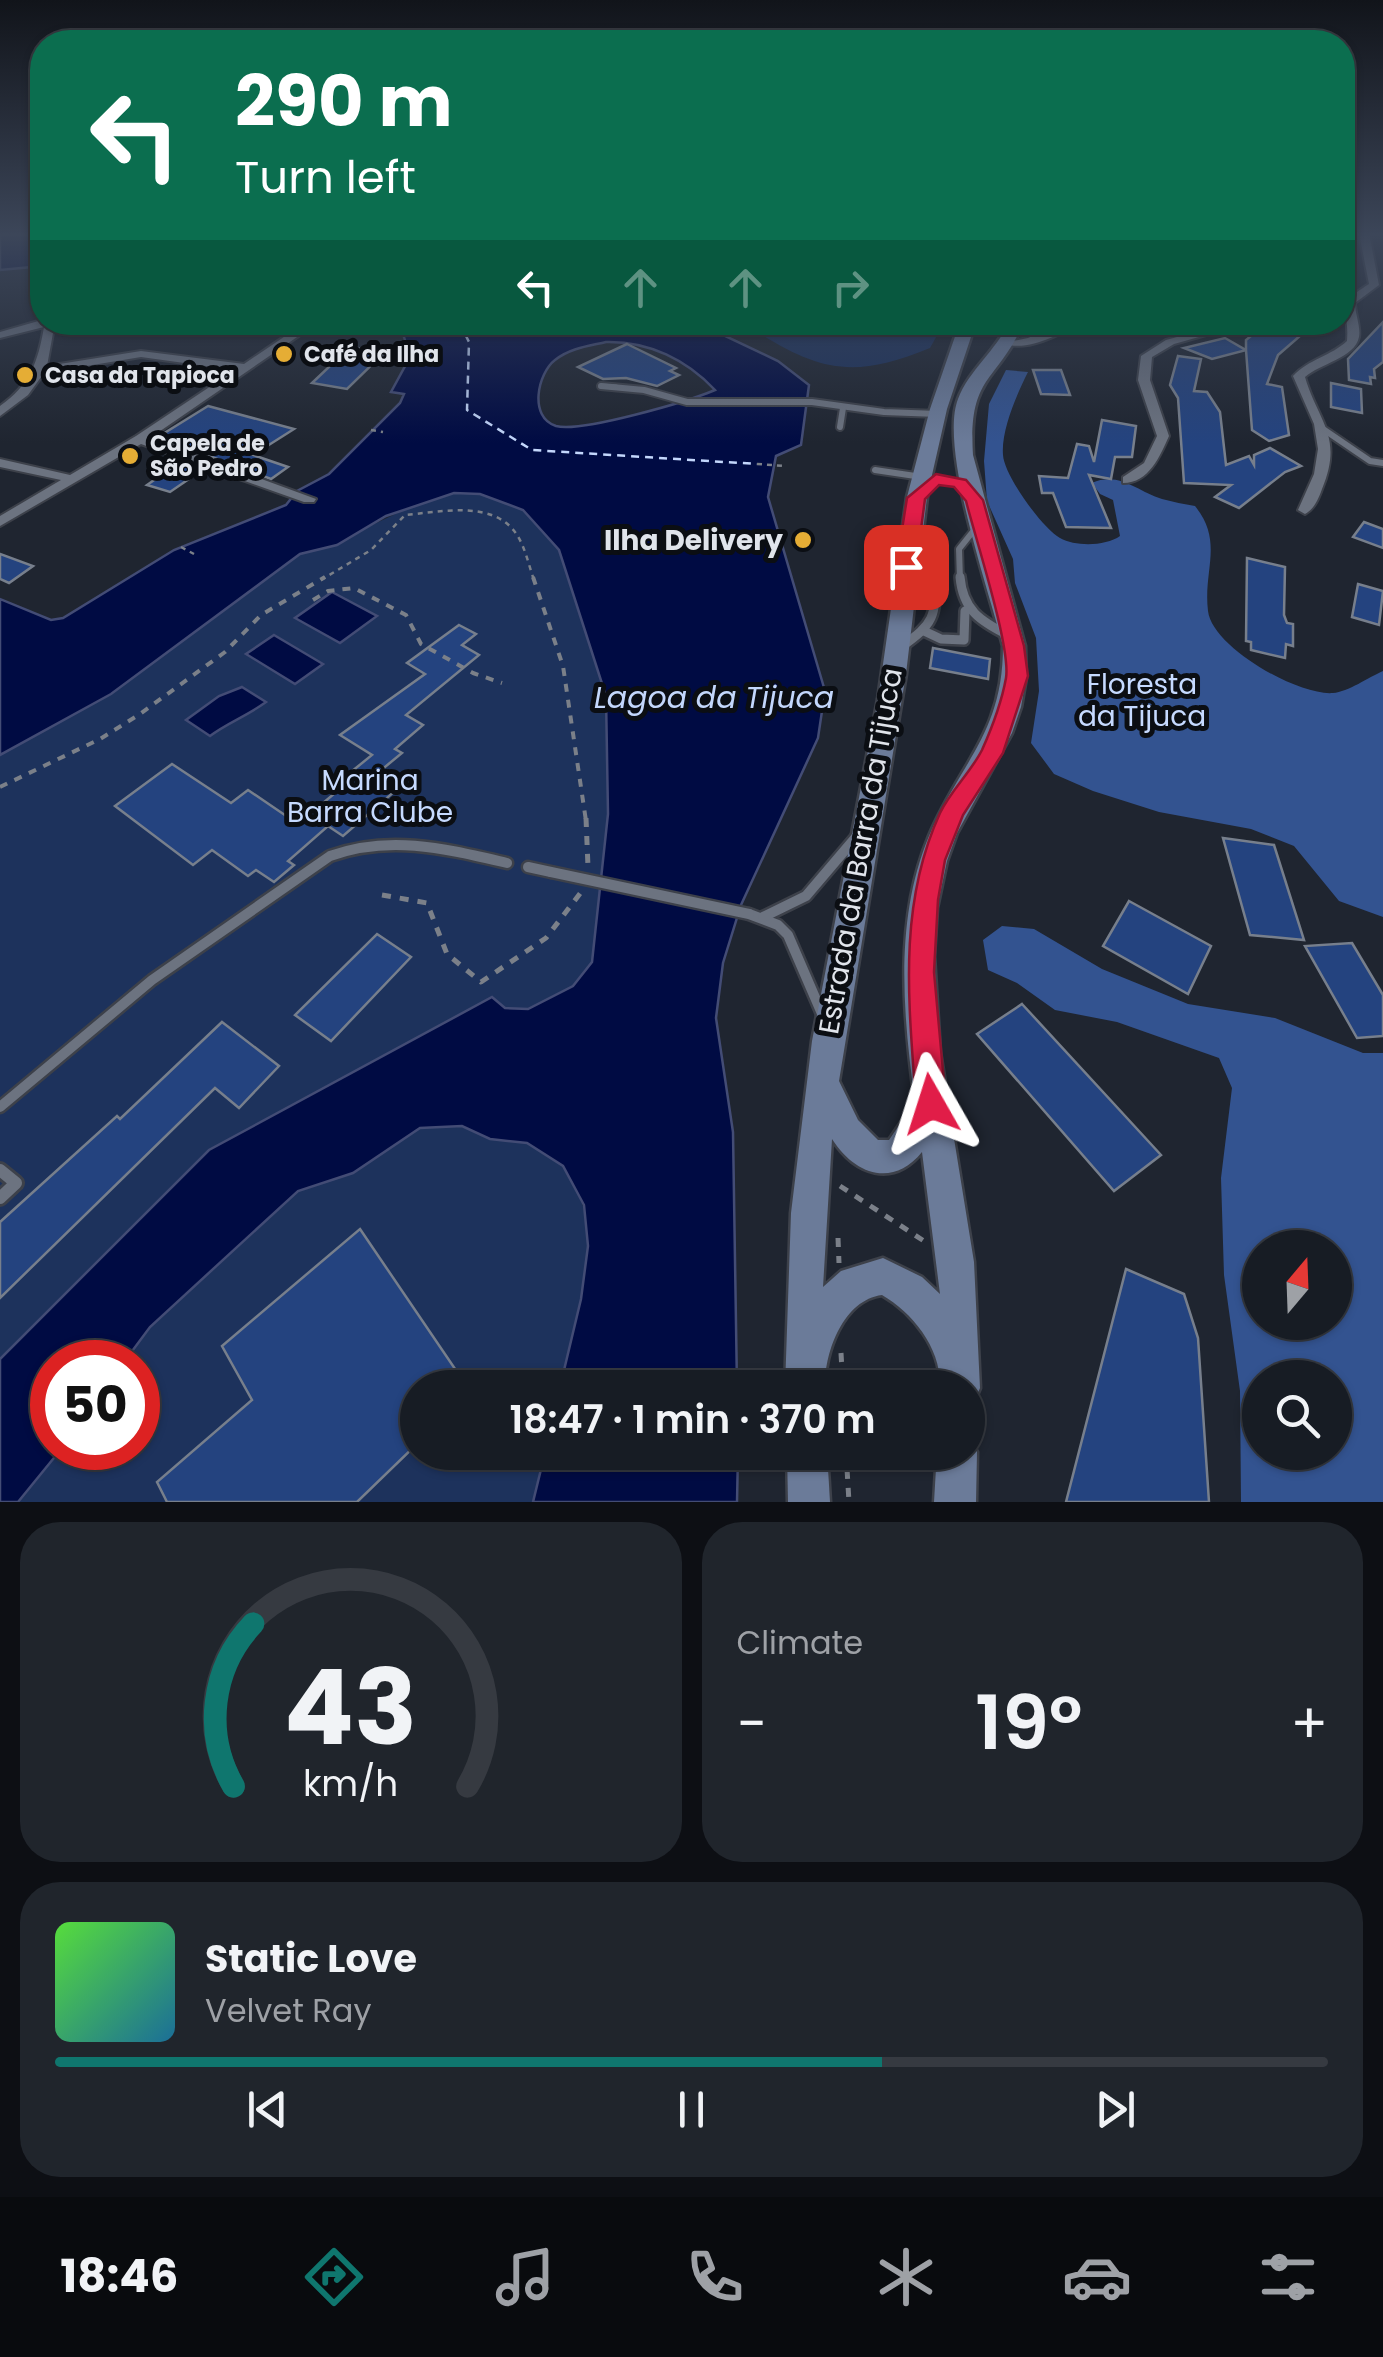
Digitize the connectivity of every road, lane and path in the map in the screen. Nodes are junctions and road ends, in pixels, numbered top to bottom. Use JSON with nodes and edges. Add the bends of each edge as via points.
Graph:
{"nodes":[{"id":1,"x":30,"y":327,"type":"edge"},
{"id":2,"x":0,"y":335,"type":"edge"},
{"id":3,"x":48,"y":335,"type":"edge"},
{"id":4,"x":295,"y":335,"type":"edge"},
{"id":5,"x":964,"y":335,"type":"edge"},
{"id":6,"x":1012,"y":335,"type":"edge"},
{"id":7,"x":1018,"y":335,"type":"edge"},
{"id":8,"x":1043,"y":335,"type":"edge"},
{"id":9,"x":1197,"y":335,"type":"edge"},
{"id":10,"x":1352,"y":335,"type":"edge"},
{"id":11,"x":248,"y":368,"type":"junction"},
{"id":12,"x":43,"y":370,"type":"junction"},
{"id":13,"x":601,"y":386,"type":"dead end"},
{"id":14,"x":694,"y":402,"type":"joint"},
{"id":15,"x":812,"y":402,"type":"joint"},
{"id":16,"x":843,"y":408,"type":"junction"},
{"id":17,"x":0,"y":412,"type":"edge"},
{"id":18,"x":938,"y":414,"type":"junction"},
{"id":19,"x":840,"y":427,"type":"dead end"},
{"id":20,"x":371,"y":430,"type":"dead end"},
{"id":21,"x":1323,"y":430,"type":"junction"},
{"id":22,"x":383,"y":432,"type":"dead end"},
{"id":23,"x":140,"y":438,"type":"junction"},
{"id":24,"x":0,"y":462,"type":"edge"},
{"id":25,"x":1383,"y":463,"type":"edge"},
{"id":26,"x":757,"y":464,"type":"dead end"},
{"id":27,"x":784,"y":466,"type":"dead end"},
{"id":28,"x":875,"y":470,"type":"dead end"},
{"id":29,"x":72,"y":480,"type":"junction"},
{"id":30,"x":1128,"y":480,"type":"dead end"},
{"id":31,"x":928,"y":492,"type":"junction"},
{"id":32,"x":309,"y":499,"type":"dead end"},
{"id":33,"x":1305,"y":510,"type":"dead end"},
{"id":34,"x":977,"y":512,"type":"junction"},
{"id":35,"x":0,"y":522,"type":"edge"},
{"id":36,"x":181,"y":547,"type":"dead end"},
{"id":37,"x":194,"y":554,"type":"dead end"},
{"id":38,"x":313,"y":600,"type":"dead end"},
{"id":39,"x":964,"y":607,"type":"junction"},
{"id":40,"x":924,"y":631,"type":"junction"},
{"id":41,"x":1011,"y":636,"type":"junction"},
{"id":42,"x":896,"y":651,"type":"junction"},
{"id":43,"x":502,"y":683,"type":"dead end"},
{"id":44,"x":0,"y":787,"type":"edge"},
{"id":45,"x":864,"y":825,"type":"junction"},
{"id":46,"x":507,"y":863,"type":"dead end"},
{"id":47,"x":528,"y":867,"type":"dead end"},
{"id":48,"x":382,"y":895,"type":"dead end"},
{"id":49,"x":763,"y":917,"type":"junction"},
{"id":50,"x":827,"y":1028,"type":"junction"},
{"id":51,"x":822,"y":1076,"type":"junction"},
{"id":52,"x":931,"y":1104,"type":"junction"},
{"id":53,"x":0,"y":1107,"type":"edge"},
{"id":54,"x":0,"y":1170,"type":"edge"},
{"id":55,"x":831,"y":1182,"type":"dead end"},
{"id":56,"x":0,"y":1198,"type":"edge"},
{"id":57,"x":926,"y":1241,"type":"dead end"},
{"id":58,"x":804,"y":1370,"type":"edge"},
{"id":59,"x":807,"y":1370,"type":"edge"},
{"id":60,"x":957,"y":1370,"type":"edge"},
{"id":61,"x":960,"y":1370,"type":"edge"},
{"id":62,"x":808,"y":1470,"type":"edge"},
{"id":63,"x":847,"y":1470,"type":"edge"},
{"id":64,"x":956,"y":1470,"type":"edge"},
{"id":65,"x":809,"y":1502,"type":"edge"},
{"id":66,"x":850,"y":1502,"type":"edge"},
{"id":67,"x":955,"y":1502,"type":"edge"}],
"edges":[{"from":1,"to":2,"type":"street"},
{"from":3,"to":12,"type":"street"},
{"from":4,"to":11,"type":"street"},
{"from":5,"to":18,"type":"main road","name":"Estrada da Barra da Tijuca"},
{"from":6,"to":34,"type":"main road","via":[[966,400],[964,455]]},
{"from":7,"to":8,"type":"street"},
{"from":9,"to":30,"type":"street","via":[[1147,356],[1144,380],[1164,436],[1149,466]]},
{"from":10,"to":21,"type":"street","via":[[1348,347],[1312,361],[1299,376]]},
{"from":11,"to":12,"type":"street","via":[[133,354]]},
{"from":11,"to":23,"type":"street"},
{"from":12,"to":17,"type":"street","via":[[28,392]]},
{"from":13,"to":14,"type":"lane"},
{"from":14,"to":15,"type":"lane"},
{"from":15,"to":16,"type":"lane"},
{"from":16,"to":18,"type":"lane"},
{"from":16,"to":19,"type":"lane"},
{"from":18,"to":31,"type":"main road","name":"Estrada da Barra da Tijuca"},
{"from":20,"to":22,"type":"path"},
{"from":21,"to":25,"type":"lane"},
{"from":21,"to":33,"type":"street","via":[[1323,466]]},
{"from":23,"to":29,"type":"street"},
{"from":23,"to":32,"type":"street"},
{"from":24,"to":29,"type":"street"},
{"from":26,"to":27,"type":"path"},
{"from":28,"to":31,"type":"lane"},
{"from":29,"to":35,"type":"street"},
{"from":31,"to":34,"type":"main road","via":[[964,486]]},
{"from":31,"to":40,"type":"lane","via":[[938,556],[935,616]]},
{"from":31,"to":42,"type":"main road","name":"Estrada da Barra da Tijuca"},
{"from":34,"to":39,"type":"lane","via":[[959,549]]},
{"from":34,"to":41,"type":"main road"},
{"from":36,"to":37,"type":"path"},
{"from":38,"to":43,"type":"path","via":[[354,588],[406,615],[420,644]]},
{"from":39,"to":40,"type":"lane","via":[[964,640]]},
{"from":39,"to":41,"type":"lane"},
{"from":40,"to":42,"type":"lane"},
{"from":41,"to":52,"type":"main road","via":[[1017,676],[1009,707],[992,753],[952,812],[925,900],[920,972]]},
{"from":42,"to":45,"type":"main road","name":"Estrada da Barra da Tijuca"},
{"from":44,"to":48,"type":"path","via":[[140,714],[278,604],[371,550],[405,516],[445,509],[486,512],[503,520],[526,552],[562,666],[586,812],[589,864],[581,896],[546,938],[481,982],[450,958],[426,903]]},
{"from":45,"to":49,"type":"lane","via":[[807,898]]},
{"from":45,"to":50,"type":"main road","name":"Estrada da Barra da Tijuca"},
{"from":46,"to":53,"type":"lane","via":[[409,844],[376,843],[330,856],[152,980]]},
{"from":47,"to":49,"type":"lane","bridge":true},
{"from":49,"to":50,"type":"lane","via":[[788,935]]},
{"from":50,"to":51,"type":"main road","name":"Estrada da Barra da Tijuca"},
{"from":51,"to":52,"type":"main road","via":[[848,1138],[877,1158],[912,1143]]},
{"from":51,"to":58,"type":"main road","name":"Estrada da Barra da Tijuca","via":[[804,1241]]},
{"from":52,"to":61,"type":"main road","via":[[954,1242]]},
{"from":54,"to":56,"type":"lane","via":[[16,1183]]},
{"from":55,"to":57,"type":"path"},
{"from":59,"to":60,"type":"main road","via":[[840,1293],[883,1276],[924,1302],[948,1340]]},
{"from":62,"to":65,"type":"main road"},
{"from":63,"to":66,"type":"path"},
{"from":64,"to":67,"type":"main road"}]}
